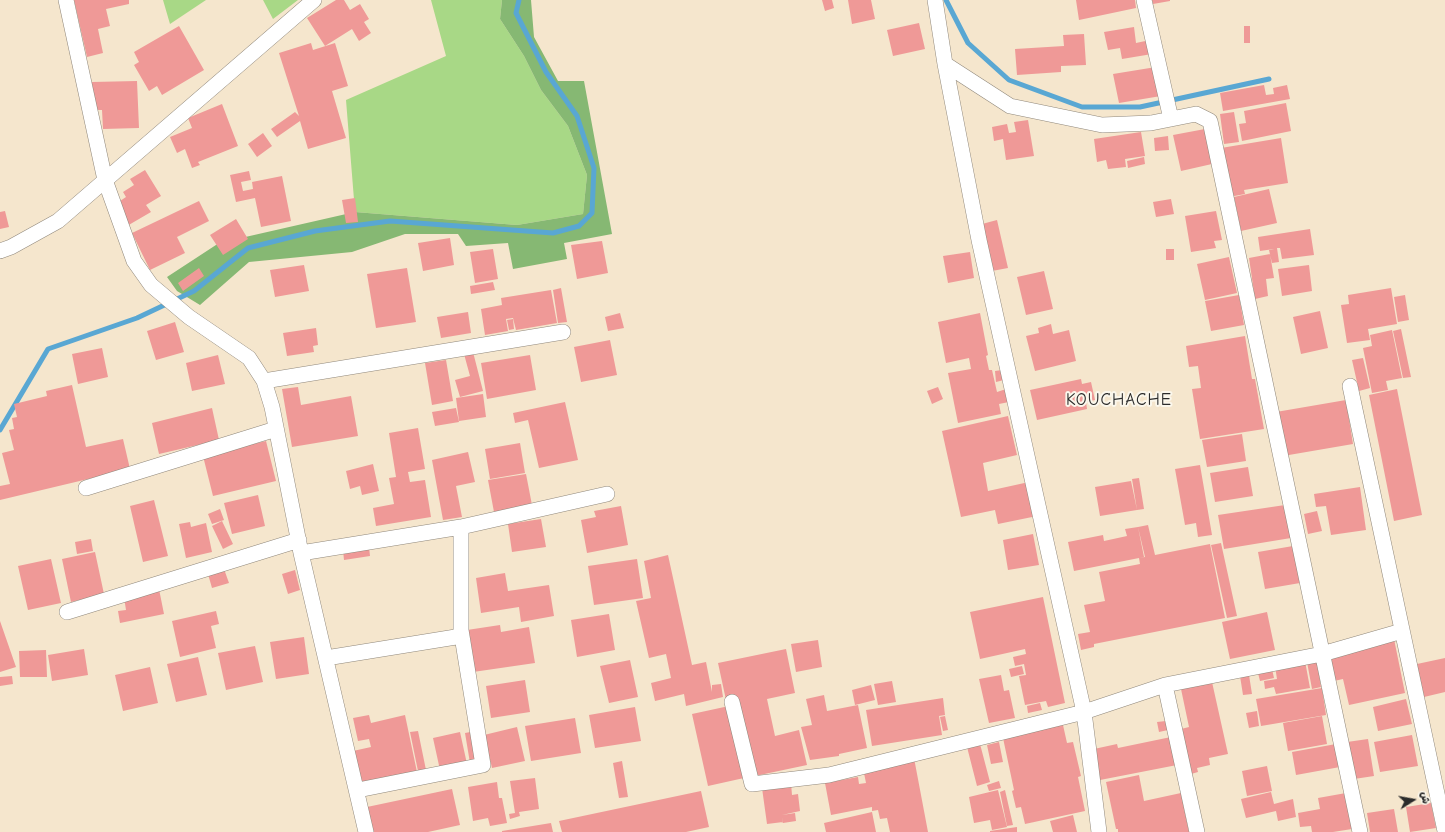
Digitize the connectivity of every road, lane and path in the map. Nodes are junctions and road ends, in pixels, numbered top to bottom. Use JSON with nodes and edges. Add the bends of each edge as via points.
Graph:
{"nodes":[{"id":1,"x":66,"y":0,"type":"edge"},
{"id":2,"x":314,"y":0,"type":"edge"},
{"id":3,"x":936,"y":0,"type":"edge"},
{"id":4,"x":1144,"y":0,"type":"edge"},
{"id":5,"x":945,"y":64,"type":"junction"},
{"id":6,"x":1171,"y":119,"type":"junction"},
{"id":7,"x":104,"y":180,"type":"junction"},
{"id":8,"x":0,"y":251,"type":"edge"},
{"id":9,"x":563,"y":332,"type":"dead end"},
{"id":10,"x":264,"y":381,"type":"junction"},
{"id":11,"x":1350,"y":386,"type":"dead end"},
{"id":12,"x":276,"y":429,"type":"junction"},
{"id":13,"x":86,"y":488,"type":"dead end"},
{"id":14,"x":607,"y":494,"type":"dead end"},
{"id":15,"x":461,"y":527,"type":"junction"},
{"id":16,"x":300,"y":547,"type":"junction"},
{"id":17,"x":68,"y":612,"type":"dead end"},
{"id":18,"x":1402,"y":631,"type":"junction"},
{"id":19,"x":462,"y":636,"type":"junction"},
{"id":20,"x":1322,"y":654,"type":"junction"},
{"id":21,"x":326,"y":658,"type":"junction"},
{"id":22,"x":1165,"y":685,"type":"junction"},
{"id":23,"x":732,"y":702,"type":"dead end"},
{"id":24,"x":1084,"y":712,"type":"junction"},
{"id":25,"x":358,"y":790,"type":"junction"},
{"id":26,"x":366,"y":832,"type":"edge"},
{"id":27,"x":1099,"y":832,"type":"edge"},
{"id":28,"x":1197,"y":832,"type":"edge"},
{"id":29,"x":1360,"y":832,"type":"edge"},
{"id":30,"x":1445,"y":832,"type":"edge"}],
"edges":[{"from":1,"to":7,"type":"street"},
{"from":2,"to":7,"type":"street"},
{"from":3,"to":5,"type":"street"},
{"from":4,"to":6,"type":"street"},
{"from":5,"to":6,"type":"street","via":[[1010,106],[1102,125],[1151,123]]},
{"from":5,"to":24,"type":"street","via":[[979,240]]},
{"from":6,"to":20,"type":"street","via":[[1196,114],[1210,121]]},
{"from":7,"to":8,"type":"street","via":[[58,221]]},
{"from":7,"to":10,"type":"street","via":[[134,261],[151,285],[189,317],[249,358]]},
{"from":9,"to":10,"type":"street"},
{"from":10,"to":12,"type":"street"},
{"from":11,"to":18,"type":"street"},
{"from":12,"to":13,"type":"street"},
{"from":12,"to":16,"type":"street"},
{"from":14,"to":15,"type":"street"},
{"from":15,"to":16,"type":"street"},
{"from":15,"to":19,"type":"street"},
{"from":16,"to":17,"type":"street"},
{"from":16,"to":21,"type":"street"},
{"from":18,"to":20,"type":"street"},
{"from":18,"to":30,"type":"street"},
{"from":19,"to":21,"type":"street"},
{"from":19,"to":25,"type":"street","via":[[483,765]]},
{"from":20,"to":22,"type":"street"},
{"from":20,"to":29,"type":"street"},
{"from":21,"to":25,"type":"street"},
{"from":22,"to":24,"type":"street"},
{"from":22,"to":28,"type":"street"},
{"from":23,"to":24,"type":"street","via":[[752,784],[829,775]]},
{"from":24,"to":27,"type":"street"},
{"from":25,"to":26,"type":"street"}]}
